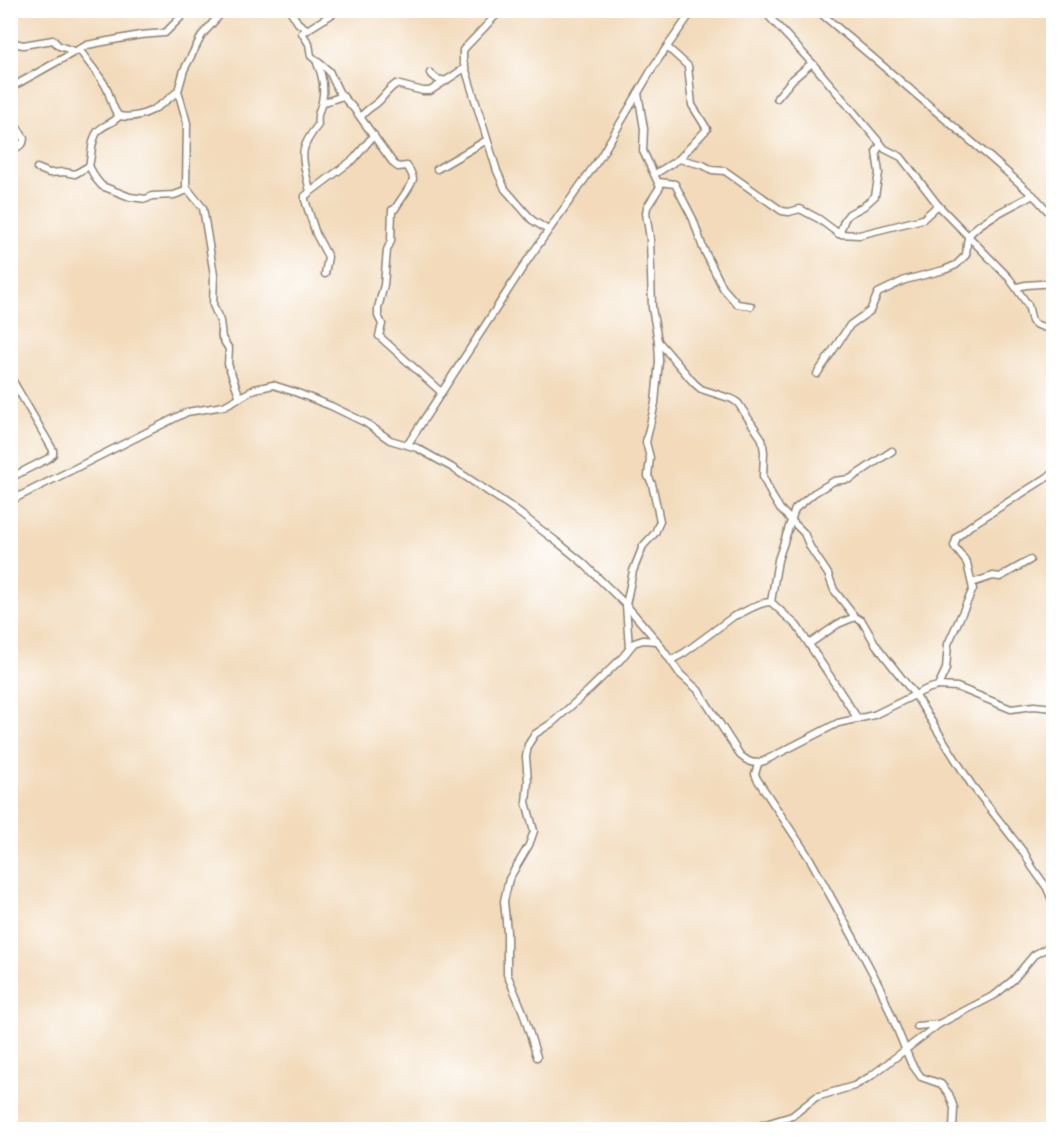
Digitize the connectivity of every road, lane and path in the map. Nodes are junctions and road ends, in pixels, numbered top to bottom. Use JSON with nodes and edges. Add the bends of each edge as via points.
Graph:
{"nodes":[{"id":1,"x":188,"y":10,"type":"edge"},
{"id":2,"x":225,"y":10,"type":"edge"},
{"id":3,"x":290,"y":10,"type":"edge"},
{"id":4,"x":339,"y":10,"type":"edge"},
{"id":5,"x":501,"y":10,"type":"edge"},
{"id":6,"x":693,"y":10,"type":"edge"},
{"id":7,"x":763,"y":10,"type":"edge"},
{"id":8,"x":817,"y":10,"type":"edge"},
{"id":9,"x":308,"y":30,"type":"junction"},
{"id":10,"x":10,"y":42,"type":"edge"},
{"id":11,"x":667,"y":47,"type":"junction"},
{"id":12,"x":77,"y":50,"type":"junction"},
{"id":13,"x":317,"y":62,"type":"junction"},
{"id":14,"x":812,"y":63,"type":"junction"},
{"id":15,"x":465,"y":68,"type":"junction"},
{"id":16,"x":430,"y":73,"type":"dead end"},
{"id":17,"x":446,"y":81,"type":"junction"},
{"id":18,"x":10,"y":88,"type":"edge"},
{"id":19,"x":178,"y":91,"type":"junction"},
{"id":20,"x":638,"y":93,"type":"junction"},
{"id":21,"x":343,"y":96,"type":"junction"},
{"id":22,"x":777,"y":98,"type":"dead end"},
{"id":23,"x":322,"y":103,"type":"junction"},
{"id":24,"x":10,"y":116,"type":"edge"},
{"id":25,"x":119,"y":116,"type":"junction"},
{"id":26,"x":361,"y":117,"type":"junction"},
{"id":27,"x":374,"y":135,"type":"junction"},
{"id":28,"x":487,"y":140,"type":"junction"},
{"id":29,"x":881,"y":144,"type":"junction"},
{"id":30,"x":10,"y":153,"type":"edge"},
{"id":31,"x":679,"y":159,"type":"junction"},
{"id":32,"x":89,"y":166,"type":"junction"},
{"id":33,"x":37,"y":168,"type":"dead end"},
{"id":34,"x":437,"y":169,"type":"dead end"},
{"id":35,"x":655,"y":174,"type":"junction"},
{"id":36,"x":659,"y":182,"type":"junction"},
{"id":37,"x":188,"y":190,"type":"junction"},
{"id":38,"x":310,"y":192,"type":"junction"},
{"id":39,"x":1033,"y":195,"type":"junction"},
{"id":40,"x":936,"y":208,"type":"junction"},
{"id":41,"x":1053,"y":218,"type":"edge"},
{"id":42,"x":548,"y":230,"type":"junction"},
{"id":43,"x":839,"y":234,"type":"junction"},
{"id":44,"x":969,"y":236,"type":"junction"},
{"id":45,"x":325,"y":274,"type":"dead end"},
{"id":46,"x":1053,"y":283,"type":"edge"},
{"id":47,"x":1017,"y":288,"type":"junction"},
{"id":48,"x":750,"y":306,"type":"dead end"},
{"id":49,"x":1053,"y":331,"type":"edge"},
{"id":50,"x":658,"y":341,"type":"junction"},
{"id":51,"x":817,"y":374,"type":"dead end"},
{"id":52,"x":10,"y":376,"type":"edge"},
{"id":53,"x":441,"y":392,"type":"junction"},
{"id":54,"x":240,"y":398,"type":"junction"},
{"id":55,"x":408,"y":444,"type":"junction"},
{"id":56,"x":892,"y":451,"type":"dead end"},
{"id":57,"x":1053,"y":473,"type":"edge"},
{"id":58,"x":10,"y":478,"type":"edge"},
{"id":59,"x":10,"y":501,"type":"edge"},
{"id":60,"x":791,"y":519,"type":"junction"},
{"id":61,"x":1030,"y":560,"type":"dead end"},
{"id":62,"x":972,"y":583,"type":"junction"},
{"id":63,"x":771,"y":602,"type":"junction"},
{"id":64,"x":626,"y":605,"type":"junction"},
{"id":65,"x":855,"y":617,"type":"junction"},
{"id":66,"x":657,"y":641,"type":"junction"},
{"id":67,"x":809,"y":644,"type":"junction"},
{"id":68,"x":629,"y":648,"type":"junction"},
{"id":69,"x":671,"y":660,"type":"junction"},
{"id":70,"x":938,"y":686,"type":"junction"},
{"id":71,"x":915,"y":694,"type":"junction"},
{"id":72,"x":1053,"y":708,"type":"edge"},
{"id":73,"x":858,"y":718,"type":"junction"},
{"id":74,"x":758,"y":764,"type":"junction"},
{"id":75,"x":1053,"y":909,"type":"edge"},
{"id":76,"x":1053,"y":944,"type":"edge"},
{"id":77,"x":939,"y":1024,"type":"junction"},
{"id":78,"x":917,"y":1026,"type":"dead end"},
{"id":79,"x":906,"y":1049,"type":"junction"},
{"id":80,"x":537,"y":1057,"type":"dead end"},
{"id":81,"x":746,"y":1130,"type":"edge"},
{"id":82,"x":953,"y":1130,"type":"edge"}],
"edges":[{"from":1,"to":12,"type":"street","via":[[165,33]]},
{"from":2,"to":19,"type":"street","via":[[202,35]]},
{"from":3,"to":9,"type":"street"},
{"from":4,"to":9,"type":"street"},
{"from":5,"to":15,"type":"street","via":[[463,50]]},
{"from":6,"to":11,"type":"street"},
{"from":7,"to":14,"type":"street"},
{"from":8,"to":39,"type":"street"},
{"from":9,"to":13,"type":"street","via":[[302,33]]},
{"from":10,"to":12,"type":"street","via":[[23,45],[53,39],[61,47]]},
{"from":11,"to":20,"type":"street"},
{"from":11,"to":31,"type":"street","via":[[688,66],[692,105],[708,129]]},
{"from":12,"to":18,"type":"street"},
{"from":12,"to":25,"type":"street","via":[[104,83]]},
{"from":13,"to":21,"type":"street","via":[[329,71]]},
{"from":13,"to":23,"type":"street","via":[[323,83]]},
{"from":14,"to":22,"type":"street"},
{"from":14,"to":29,"type":"street"},
{"from":15,"to":17,"type":"street"},
{"from":15,"to":28,"type":"street"},
{"from":16,"to":17,"type":"street"},
{"from":17,"to":26,"type":"street","via":[[430,91],[396,84]]},
{"from":19,"to":25,"type":"street","via":[[147,113]]},
{"from":19,"to":37,"type":"street","via":[[187,123]]},
{"from":20,"to":35,"type":"street","via":[[643,152]]},
{"from":20,"to":42,"type":"street","via":[[601,156]]},
{"from":21,"to":23,"type":"street"},
{"from":21,"to":26,"type":"street"},
{"from":23,"to":38,"type":"street","via":[[316,113],[318,125],[302,152]]},
{"from":24,"to":30,"type":"street","via":[[24,138]]},
{"from":25,"to":32,"type":"street","via":[[96,135]]},
{"from":26,"to":27,"type":"street"},
{"from":27,"to":38,"type":"street","via":[[354,159]]},
{"from":27,"to":53,"type":"street","via":[[394,164],[407,166],[413,178],[392,210],[391,242],[378,308],[382,324],[379,336]]},
{"from":28,"to":34,"type":"street"},
{"from":28,"to":42,"type":"street","via":[[505,189],[532,220]]},
{"from":29,"to":40,"type":"street","via":[[901,157]]},
{"from":29,"to":43,"type":"street","via":[[876,152],[879,173],[875,196],[849,214]]},
{"from":31,"to":35,"type":"street"},
{"from":31,"to":43,"type":"street","via":[[712,171],[725,171],[782,211],[800,209]]},
{"from":32,"to":33,"type":"street","via":[[75,174],[49,173]]},
{"from":32,"to":37,"type":"street","via":[[102,186],[130,197],[146,199]]},
{"from":35,"to":36,"type":"street"},
{"from":36,"to":48,"type":"street","via":[[675,184],[723,288],[737,304]]},
{"from":36,"to":50,"type":"street","via":[[660,190],[646,213]]},
{"from":37,"to":54,"type":"street","via":[[204,214],[214,275],[213,303]]},
{"from":38,"to":45,"type":"street","via":[[305,200],[328,257]]},
{"from":39,"to":41,"type":"street"},
{"from":39,"to":44,"type":"street","via":[[990,218]]},
{"from":40,"to":43,"type":"street","via":[[923,219],[906,224],[859,235]]},
{"from":40,"to":44,"type":"street"},
{"from":42,"to":53,"type":"street"},
{"from":44,"to":47,"type":"street"},
{"from":44,"to":51,"type":"street","via":[[966,255],[956,264],[878,293],[870,311],[850,325]]},
{"from":46,"to":47,"type":"street"},
{"from":47,"to":49,"type":"street","via":[[1032,321]]},
{"from":50,"to":60,"type":"street","via":[[694,383],[738,403],[764,444],[764,481],[780,509]]},
{"from":50,"to":64,"type":"street","via":[[655,403],[646,442],[648,476],[660,521],[643,546]]},
{"from":52,"to":58,"type":"street","via":[[53,454]]},
{"from":53,"to":55,"type":"street"},
{"from":54,"to":55,"type":"street","via":[[255,389],[278,386],[366,423],[390,440]]},
{"from":54,"to":59,"type":"street","via":[[224,406],[187,412]]},
{"from":55,"to":64,"type":"street","via":[[510,506],[582,562]]},
{"from":56,"to":60,"type":"street","via":[[850,479],[834,481],[814,493],[795,509]]},
{"from":57,"to":62,"type":"street","via":[[957,537],[954,546],[967,563]]},
{"from":60,"to":63,"type":"street","via":[[778,560]]},
{"from":60,"to":65,"type":"street","via":[[804,532],[834,590]]},
{"from":61,"to":62,"type":"street","via":[[1000,577]]},
{"from":62,"to":70,"type":"street","via":[[966,607],[948,644],[946,669]]},
{"from":63,"to":67,"type":"street","via":[[797,626]]},
{"from":63,"to":69,"type":"street","via":[[734,616]]},
{"from":64,"to":66,"type":"street"},
{"from":64,"to":68,"type":"street"},
{"from":65,"to":67,"type":"street"},
{"from":65,"to":71,"type":"street","via":[[862,621]]},
{"from":66,"to":68,"type":"street","via":[[638,641]]},
{"from":66,"to":69,"type":"street"},
{"from":67,"to":73,"type":"street"},
{"from":68,"to":80,"type":"street","via":[[590,690],[535,734],[528,746],[526,802],[534,831],[509,879],[504,901],[507,974]]},
{"from":69,"to":74,"type":"street","via":[[698,690],[740,755]]},
{"from":70,"to":71,"type":"street"},
{"from":70,"to":72,"type":"street","via":[[962,688],[1011,709]]},
{"from":71,"to":73,"type":"street","via":[[881,713]]},
{"from":71,"to":75,"type":"street","via":[[971,784],[1047,888]]},
{"from":73,"to":74,"type":"street","via":[[838,723]]},
{"from":74,"to":79,"type":"street","via":[[757,779],[810,859],[859,946]]},
{"from":76,"to":77,"type":"street","via":[[1034,955],[995,995]]},
{"from":77,"to":78,"type":"street"},
{"from":77,"to":79,"type":"street"},
{"from":79,"to":81,"type":"street","via":[[854,1086],[816,1097],[792,1116]]},
{"from":79,"to":82,"type":"street","via":[[918,1074],[941,1084],[949,1094],[954,1108]]}]}
